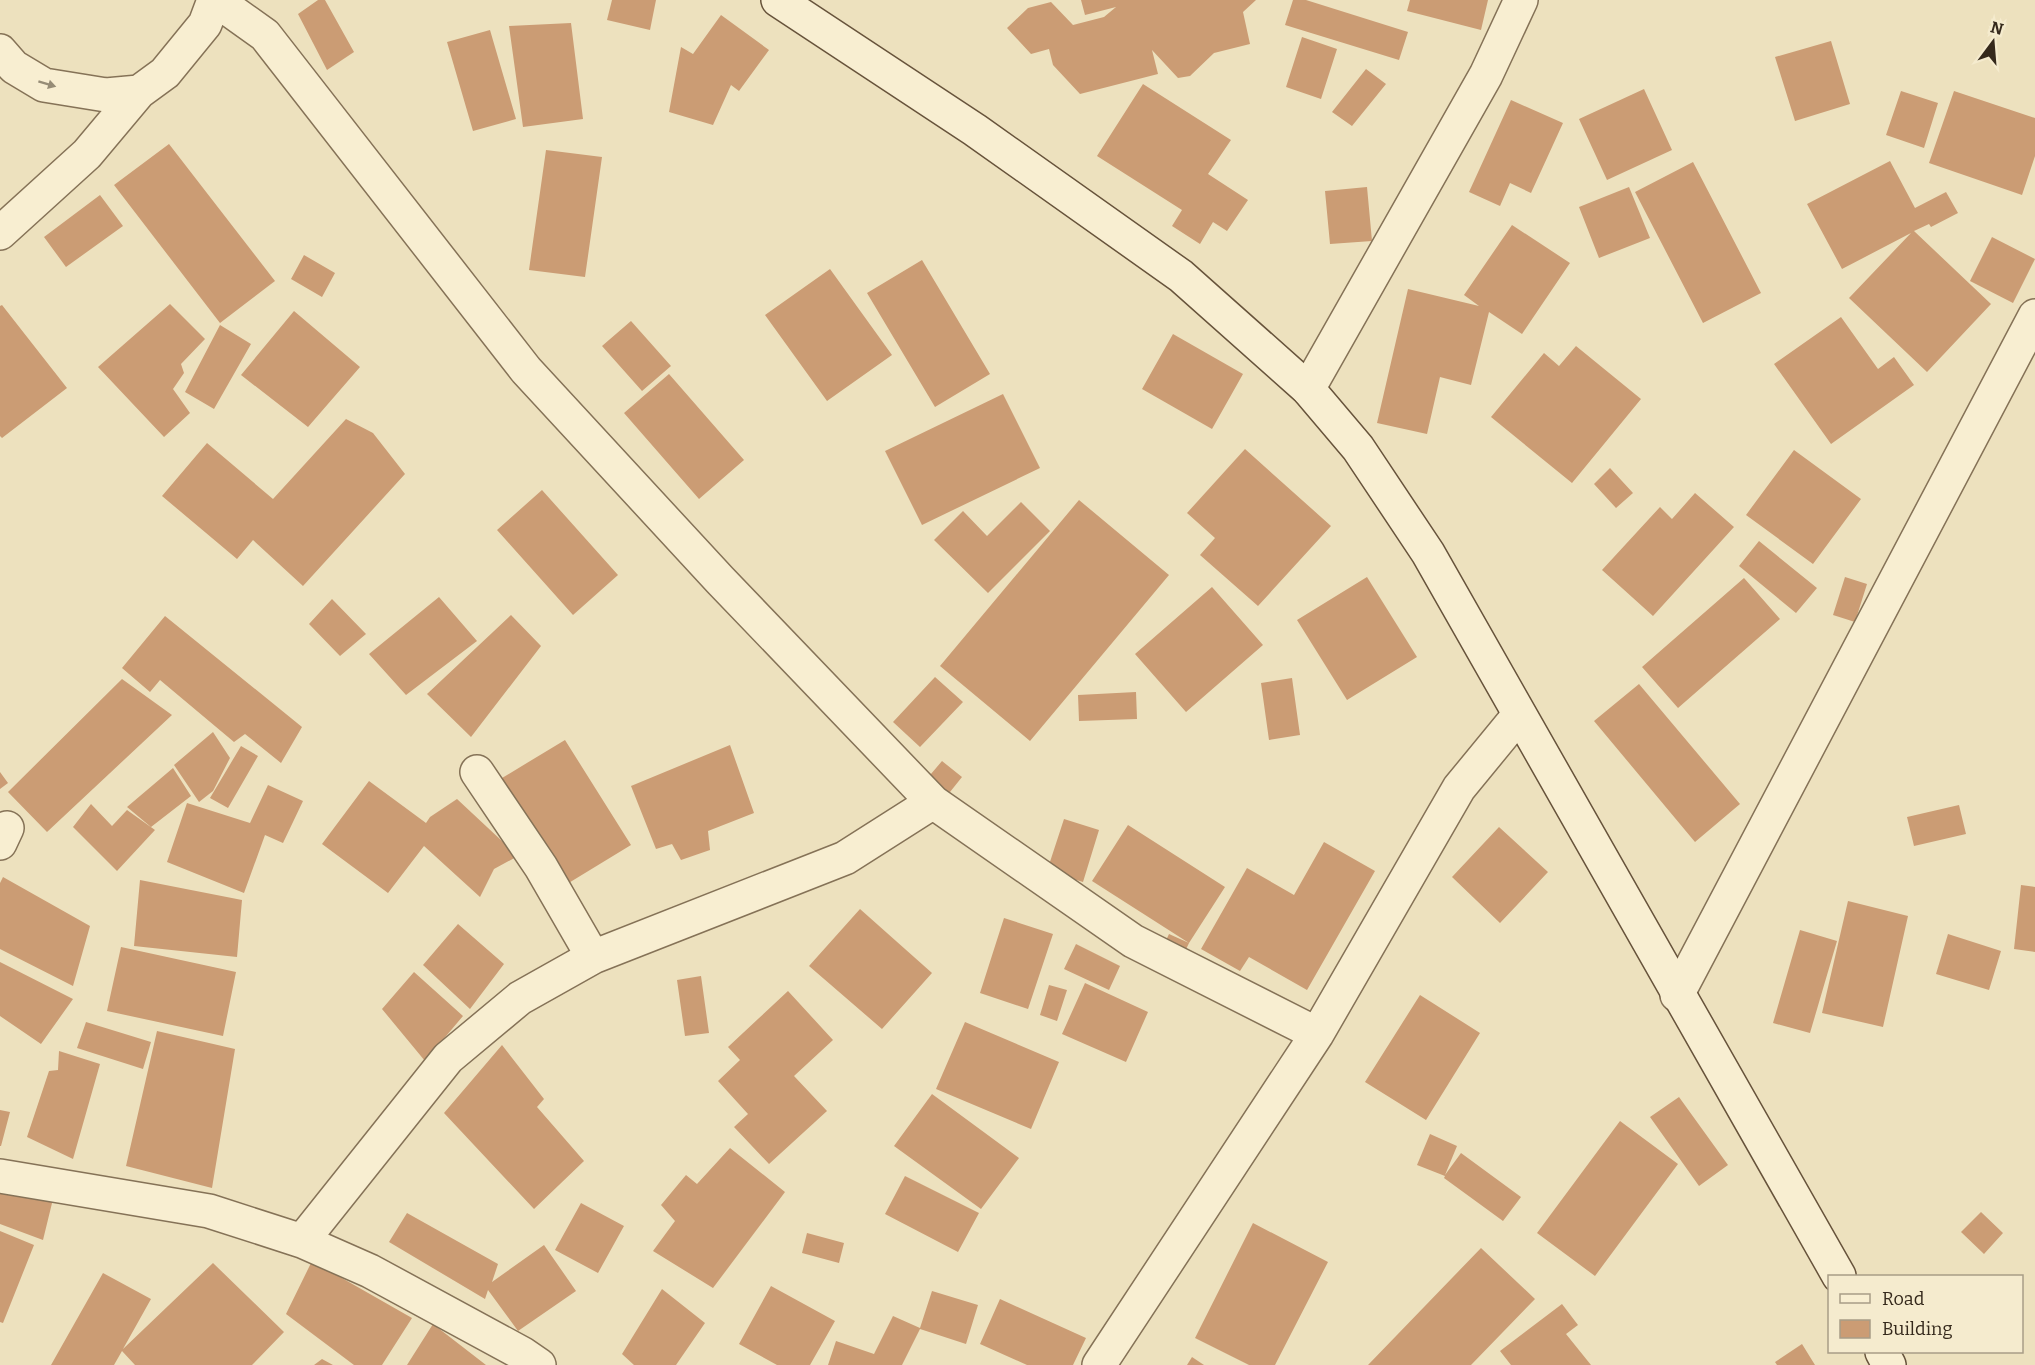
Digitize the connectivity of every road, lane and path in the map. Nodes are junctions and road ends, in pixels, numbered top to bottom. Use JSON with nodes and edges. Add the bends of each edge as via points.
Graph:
{"nodes":[{"id":1,"x":215,"y":0,"type":"edge"},
{"id":2,"x":778,"y":0,"type":"edge"},
{"id":3,"x":1521,"y":0,"type":"edge"},
{"id":4,"x":0,"y":51,"type":"edge"},
{"id":5,"x":139,"y":92,"type":"junction"},
{"id":6,"x":0,"y":233,"type":"edge"},
{"id":7,"x":2035,"y":316,"type":"edge"},
{"id":8,"x":1308,"y":389,"type":"junction"},
{"id":9,"x":1519,"y":715,"type":"junction"},
{"id":10,"x":477,"y":772,"type":"dead end"},
{"id":11,"x":933,"y":802,"type":"junction"},
{"id":12,"x":592,"y":957,"type":"junction"},
{"id":13,"x":1677,"y":995,"type":"junction"},
{"id":14,"x":1317,"y":1034,"type":"junction"},
{"id":15,"x":0,"y":1176,"type":"edge"},
{"id":16,"x":302,"y":1241,"type":"junction"},
{"id":17,"x":1838,"y":1275,"type":"edge"},
{"id":18,"x":539,"y":1365,"type":"edge"},
{"id":19,"x":1099,"y":1365,"type":"edge"}],
"edges":[{"from":1,"to":5,"type":"street","via":[[205,24],[165,73]]},
{"from":1,"to":11,"type":"street","via":[[265,35],[526,370]]},
{"from":2,"to":8,"type":"street","via":[[975,130],[1181,276]]},
{"from":3,"to":8,"type":"street","via":[[1486,75]]},
{"from":4,"to":5,"type":"street","one_way":true,"via":[[14,67],[44,85],[106,95]]},
{"from":5,"to":6,"type":"street","via":[[87,154]]},
{"from":7,"to":13,"type":"street"},
{"from":8,"to":9,"type":"street","via":[[1358,448],[1428,554]]},
{"from":9,"to":13,"type":"street"},
{"from":9,"to":14,"type":"street","via":[[1459,788]]},
{"from":10,"to":12,"type":"street","via":[[541,867]]},
{"from":11,"to":12,"type":"street","via":[[845,858]]},
{"from":11,"to":14,"type":"street","via":[[1133,941]]},
{"from":12,"to":16,"type":"street","via":[[520,998],[448,1058]]},
{"from":13,"to":17,"type":"street"},
{"from":14,"to":19,"type":"street"},
{"from":15,"to":16,"type":"street","via":[[209,1211]]},
{"from":16,"to":18,"type":"street","via":[[369,1270]]}]}
